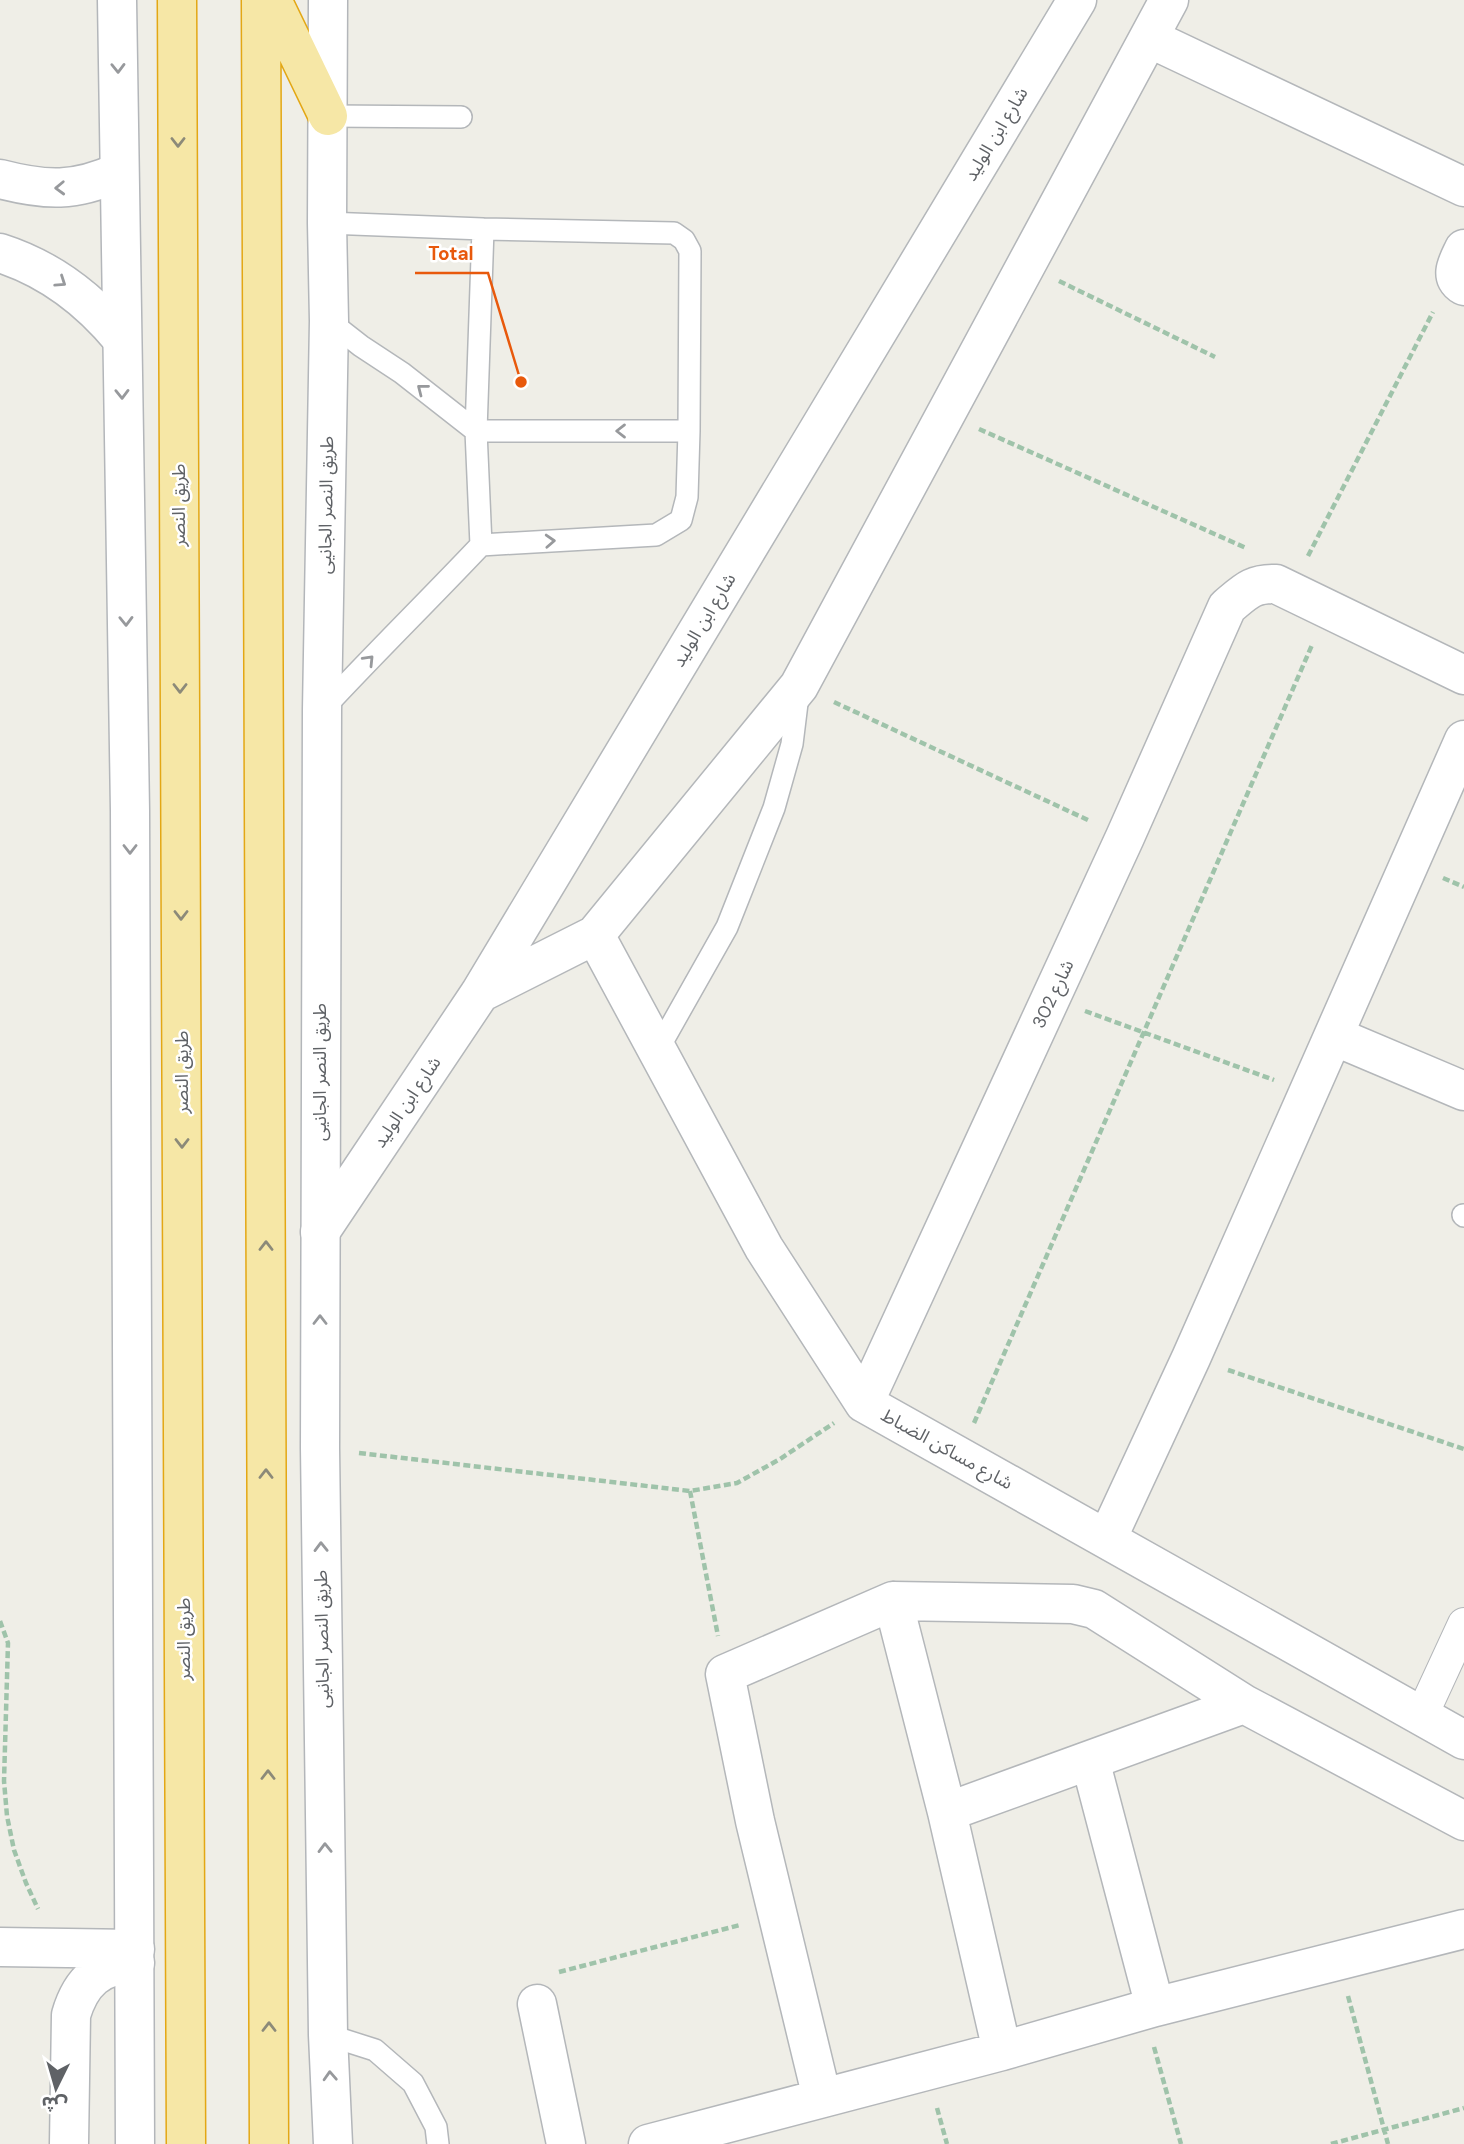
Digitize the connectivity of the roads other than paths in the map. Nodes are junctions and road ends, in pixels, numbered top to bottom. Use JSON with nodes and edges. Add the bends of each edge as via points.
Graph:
{"nodes":[{"id":1,"x":117,"y":0,"type":"edge"},
{"id":2,"x":177,"y":0,"type":"edge"},
{"id":3,"x":261,"y":0,"type":"edge"},
{"id":4,"x":272,"y":0,"type":"edge"},
{"id":5,"x":328,"y":0,"type":"edge"},
{"id":6,"x":1077,"y":0,"type":"edge"},
{"id":7,"x":1169,"y":0,"type":"edge"},
{"id":8,"x":1149,"y":38,"type":"junction"},
{"id":9,"x":328,"y":116,"type":"junction"},
{"id":10,"x":461,"y":117,"type":"dead end"},
{"id":11,"x":119,"y":172,"type":"junction"},
{"id":12,"x":0,"y":179,"type":"edge"},
{"id":13,"x":1464,"y":187,"type":"edge"},
{"id":14,"x":327,"y":223,"type":"junction"},
{"id":15,"x":483,"y":229,"type":"junction"},
{"id":16,"x":0,"y":253,"type":"edge"},
{"id":17,"x":329,"y":321,"type":"junction"},
{"id":18,"x":121,"y":338,"type":"junction"},
{"id":19,"x":476,"y":430,"type":"junction"},
{"id":20,"x":690,"y":431,"type":"junction"},
{"id":21,"x":481,"y":545,"type":"junction"},
{"id":22,"x":1464,"y":675,"type":"edge"},
{"id":23,"x":799,"y":686,"type":"junction"},
{"id":24,"x":322,"y":710,"type":"junction"},
{"id":25,"x":1464,"y":740,"type":"edge"},
{"id":26,"x":594,"y":935,"type":"junction"},
{"id":27,"x":480,"y":993,"type":"junction"},
{"id":28,"x":1334,"y":1036,"type":"junction"},
{"id":29,"x":657,"y":1051,"type":"junction"},
{"id":30,"x":1464,"y":1091,"type":"edge"},
{"id":31,"x":320,"y":1232,"type":"junction"},
{"id":32,"x":864,"y":1403,"type":"junction"},
{"id":33,"x":1107,"y":1539,"type":"junction"},
{"id":34,"x":892,"y":1601,"type":"junction"},
{"id":35,"x":1464,"y":1624,"type":"edge"},
{"id":36,"x":1244,"y":1704,"type":"junction"},
{"id":37,"x":1421,"y":1717,"type":"junction"},
{"id":38,"x":1464,"y":1740,"type":"edge"},
{"id":39,"x":1090,"y":1760,"type":"junction"},
{"id":40,"x":947,"y":1812,"type":"junction"},
{"id":41,"x":1464,"y":1821,"type":"edge"},
{"id":42,"x":1464,"y":1929,"type":"edge"},
{"id":43,"x":0,"y":1947,"type":"edge"},
{"id":44,"x":135,"y":1956,"type":"junction"},
{"id":45,"x":537,"y":2004,"type":"road end"},
{"id":46,"x":1149,"y":2008,"type":"junction"},
{"id":47,"x":328,"y":2035,"type":"junction"},
{"id":48,"x":1002,"y":2051,"type":"junction"},
{"id":49,"x":822,"y":2098,"type":"junction"},
{"id":50,"x":69,"y":2144,"type":"edge"},
{"id":51,"x":135,"y":2144,"type":"edge"},
{"id":52,"x":186,"y":2144,"type":"edge"},
{"id":53,"x":269,"y":2144,"type":"edge"},
{"id":54,"x":333,"y":2144,"type":"edge"},
{"id":55,"x":438,"y":2144,"type":"edge"},
{"id":56,"x":566,"y":2144,"type":"edge"},
{"id":57,"x":648,"y":2144,"type":"edge"}],
"edges":[{"from":1,"to":11,"type":"street","one_way":true},
{"from":2,"to":52,"type":"highway","name":"طريق النصر","one_way":true},
{"from":53,"to":3,"type":"highway","one_way":true},
{"from":4,"to":9,"type":"highway"},
{"from":5,"to":9,"type":"street","name":"طريق النصر الجانيى"},
{"from":6,"to":27,"type":"street","name":"شارع ابن الوليد"},
{"from":7,"to":8,"type":"street"},
{"from":8,"to":13,"type":"street"},
{"from":8,"to":23,"type":"street"},
{"from":9,"to":10,"type":"lane"},
{"from":9,"to":14,"type":"street","name":"طريق النصر الجانيى"},
{"from":11,"to":12,"type":"street","one_way":true,"via":[[78,187],[56,189]]},
{"from":11,"to":18,"type":"street"},
{"from":14,"to":15,"type":"lane"},
{"from":14,"to":17,"type":"street","name":"طريق النصر الجانيى"},
{"from":15,"to":19,"type":"lane"},
{"from":15,"to":20,"type":"lane","via":[[674,233],[684,240],[690,251]]},
{"from":16,"to":18,"type":"street","one_way":true,"via":[[56,278],[102,315]]},
{"from":19,"to":17,"type":"lane","one_way":true},
{"from":17,"to":24,"type":"street","name":"طريق النصر الجانيى"},
{"from":18,"to":44,"type":"street","one_way":true,"via":[[130,811]]},
{"from":20,"to":19,"type":"lane","one_way":true},
{"from":19,"to":21,"type":"lane"},
{"from":21,"to":20,"type":"lane","one_way":true,"via":[[656,535],[681,520],[687,497]]},
{"from":24,"to":21,"type":"lane","one_way":true},
{"from":22,"to":32,"type":"street","name":"شارع 302","via":[[1276,584],[1248,590],[1227,607]]},
{"from":23,"to":26,"type":"street"},
{"from":23,"to":29,"type":"lane","via":[[792,744],[774,808],[727,927]]},
{"from":24,"to":31,"type":"street","name":"طريق النصر الجانيى"},
{"from":25,"to":28,"type":"street"},
{"from":26,"to":27,"type":"street"},
{"from":26,"to":29,"type":"street","name":"شارع مساكن الضباط"},
{"from":27,"to":31,"type":"street","name":"شارع ابن الوليد"},
{"from":28,"to":30,"type":"street"},
{"from":28,"to":33,"type":"street"},
{"from":29,"to":32,"type":"street","name":"شارع مساكن الضباط","via":[[764,1248]]},
{"from":47,"to":31,"type":"street","name":"طريق النصر الجانيى","one_way":true},
{"from":32,"to":33,"type":"street","name":"شارع مساكن الضباط"},
{"from":33,"to":37,"type":"street","name":"شارع مساكن الضباط"},
{"from":34,"to":36,"type":"street","via":[[1073,1604],[1094,1609]]},
{"from":34,"to":40,"type":"street"},
{"from":34,"to":49,"type":"street","via":[[725,1674],[755,1821]]},
{"from":35,"to":37,"type":"street"},
{"from":36,"to":39,"type":"street"},
{"from":36,"to":41,"type":"street"},
{"from":37,"to":38,"type":"street","name":"شارع مساكن الضباط"},
{"from":39,"to":40,"type":"street"},
{"from":39,"to":46,"type":"street"},
{"from":40,"to":48,"type":"street"},
{"from":42,"to":46,"type":"street"},
{"from":43,"to":44,"type":"street"},
{"from":44,"to":50,"type":"street","via":[[97,1974],[75,2002]]},
{"from":44,"to":51,"type":"street"},
{"from":45,"to":56,"type":"street"},
{"from":46,"to":48,"type":"street"},
{"from":54,"to":47,"type":"street","name":"طريق النصر الجانيى","one_way":true},
{"from":47,"to":55,"type":"lane","via":[[375,2050],[413,2083],[436,2127]]},
{"from":48,"to":49,"type":"street"},
{"from":49,"to":57,"type":"street"}]}
